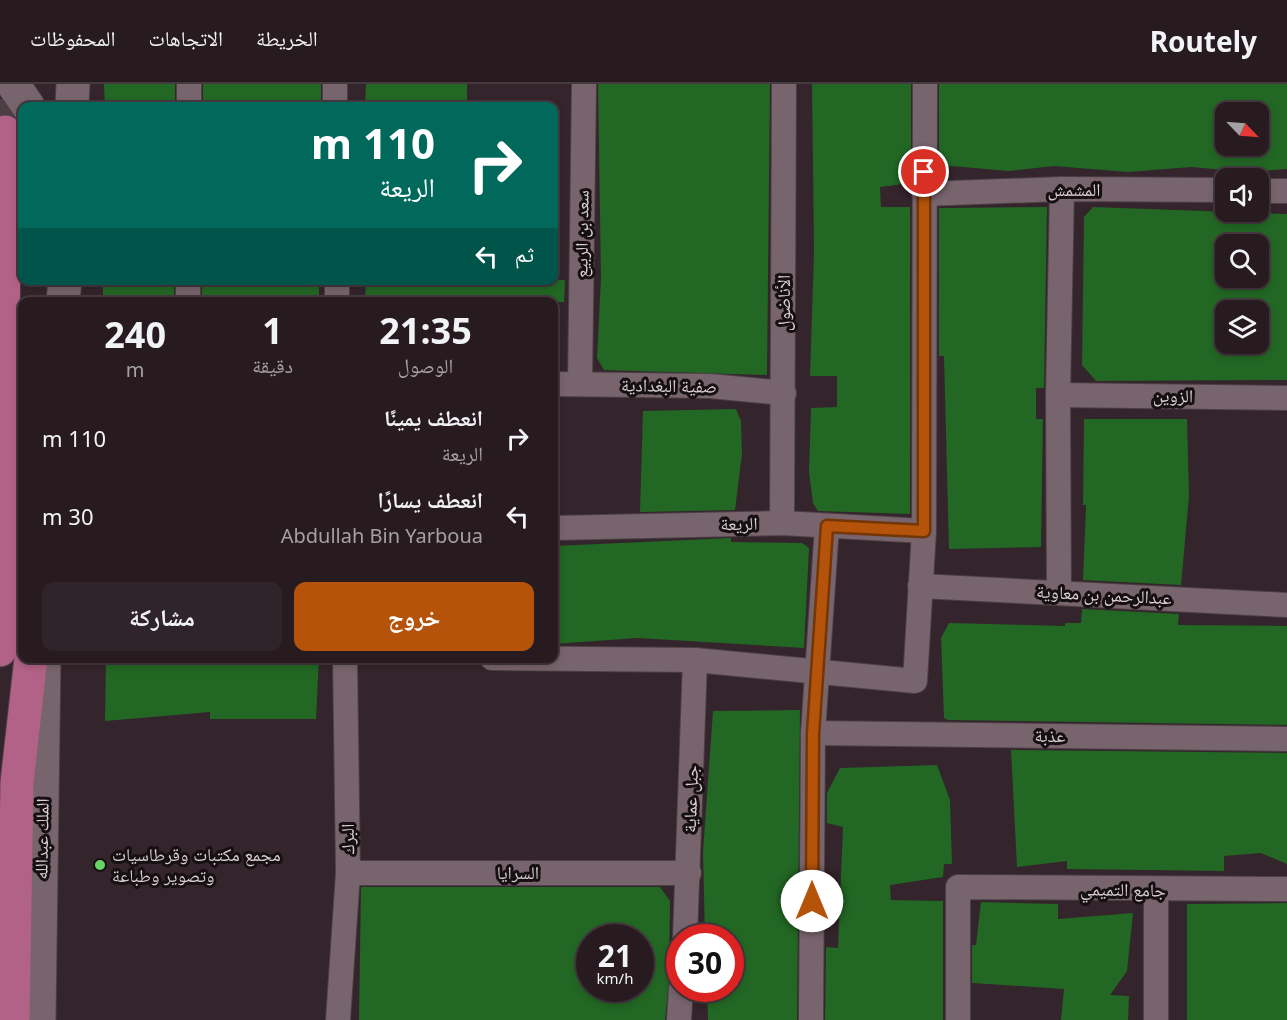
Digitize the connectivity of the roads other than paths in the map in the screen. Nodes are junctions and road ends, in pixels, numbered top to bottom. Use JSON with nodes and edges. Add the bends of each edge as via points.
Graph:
{"nodes":[{"id":1,"x":13,"y":84,"type":"edge"},
{"id":2,"x":73,"y":84,"type":"edge"},
{"id":3,"x":189,"y":84,"type":"edge"},
{"id":4,"x":335,"y":84,"type":"edge"},
{"id":5,"x":584,"y":84,"type":"edge"},
{"id":6,"x":784,"y":84,"type":"edge"},
{"id":7,"x":925,"y":84,"type":"edge"},
{"id":8,"x":25,"y":102,"type":"edge"},
{"id":9,"x":72,"y":102,"type":"edge"},
{"id":10,"x":189,"y":102,"type":"edge"},
{"id":11,"x":335,"y":102,"type":"edge"},
{"id":12,"x":5,"y":132,"type":"dead end"},
{"id":13,"x":1062,"y":189,"type":"junction"},
{"id":14,"x":1215,"y":190,"type":"edge"},
{"id":15,"x":1269,"y":191,"type":"edge"},
{"id":16,"x":1287,"y":191,"type":"edge"},
{"id":17,"x":924,"y":195,"type":"junction"},
{"id":18,"x":558,"y":384,"type":"edge"},
{"id":19,"x":580,"y":384,"type":"junction"},
{"id":20,"x":784,"y":393,"type":"junction"},
{"id":21,"x":1058,"y":395,"type":"junction"},
{"id":22,"x":1287,"y":398,"type":"edge"},
{"id":23,"x":782,"y":523,"type":"junction"},
{"id":24,"x":827,"y":526,"type":"junction"},
{"id":25,"x":558,"y":528,"type":"edge"},
{"id":26,"x":924,"y":531,"type":"junction"},
{"id":27,"x":920,"y":586,"type":"junction"},
{"id":28,"x":1059,"y":592,"type":"junction"},
{"id":29,"x":1287,"y":605,"type":"edge"},
{"id":30,"x":0,"y":650,"type":"edge"},
{"id":31,"x":558,"y":659,"type":"edge"},
{"id":32,"x":695,"y":660,"type":"junction"},
{"id":33,"x":30,"y":663,"type":"edge"},
{"id":34,"x":44,"y":663,"type":"edge"},
{"id":35,"x":345,"y":663,"type":"edge"},
{"id":36,"x":819,"y":672,"type":"junction"},
{"id":37,"x":813,"y":734,"type":"junction"},
{"id":38,"x":1287,"y":740,"type":"edge"},
{"id":39,"x":348,"y":873,"type":"junction"},
{"id":40,"x":689,"y":873,"type":"junction"},
{"id":41,"x":1287,"y":889,"type":"edge"},
{"id":42,"x":1156,"y":890,"type":"junction"},
{"id":43,"x":686,"y":924,"type":"edge"},
{"id":44,"x":680,"y":1002,"type":"edge"},
{"id":45,"x":13,"y":1020,"type":"edge"},
{"id":46,"x":39,"y":1020,"type":"edge"},
{"id":47,"x":339,"y":1020,"type":"edge"},
{"id":48,"x":679,"y":1020,"type":"edge"},
{"id":49,"x":812,"y":1020,"type":"edge"},
{"id":50,"x":958,"y":1020,"type":"edge"},
{"id":51,"x":1156,"y":1020,"type":"edge"}],
"edges":[{"from":1,"to":8,"type":"main road"},
{"from":2,"to":9,"type":"main road"},
{"from":3,"to":10,"type":"street"},
{"from":4,"to":11,"type":"street"},
{"from":5,"to":19,"type":"street","name":"سعد بن الربيع"},
{"from":6,"to":20,"type":"street","name":"الأناضول"},
{"from":7,"to":17,"type":"street"},
{"from":12,"to":30,"type":"highway"},
{"from":13,"to":14,"type":"street","name":"المشمش"},
{"from":13,"to":17,"type":"street","name":"المشمش"},
{"from":13,"to":21,"type":"street"},
{"from":15,"to":16,"type":"street"},
{"from":17,"to":26,"type":"street"},
{"from":18,"to":19,"type":"street","name":"صفية البغدادية"},
{"from":19,"to":20,"type":"street","name":"صفية البغدادية","via":[[710,386]]},
{"from":20,"to":23,"type":"street","name":"الأناضول"},
{"from":21,"to":22,"type":"street","name":"الزوين"},
{"from":21,"to":28,"type":"street"},
{"from":23,"to":24,"type":"street","name":"الريعة"},
{"from":23,"to":25,"type":"street","name":"الريعة"},
{"from":24,"to":26,"type":"street","name":"الريعة"},
{"from":24,"to":36,"type":"street"},
{"from":26,"to":27,"type":"street"},
{"from":27,"to":28,"type":"street","name":"عبدالرحمن بن معاوية"},
{"from":27,"to":36,"type":"street","via":[[915,681]]},
{"from":28,"to":29,"type":"street","name":"عبدالرحمن بن معاوية"},
{"from":31,"to":32,"type":"street"},
{"from":32,"to":36,"type":"street"},
{"from":32,"to":40,"type":"street","name":"جبل عماية"},
{"from":33,"to":45,"type":"highway","via":[[17,782]]},
{"from":34,"to":46,"type":"main road","name":"الملك عبدالله"},
{"from":35,"to":39,"type":"street","name":"البرك"},
{"from":36,"to":37,"type":"street"},
{"from":37,"to":38,"type":"street","name":"عذبة"},
{"from":37,"to":49,"type":"street"},
{"from":39,"to":40,"type":"street","name":"السرايا"},
{"from":39,"to":47,"type":"street","name":"البرك"},
{"from":40,"to":43,"type":"street","name":"جبل عماية"},
{"from":41,"to":42,"type":"street","name":"جامع التميمي"},
{"from":42,"to":50,"type":"street","name":"جامع التميمي","via":[[958,887]]},
{"from":42,"to":51,"type":"street"},
{"from":44,"to":48,"type":"street"}]}
